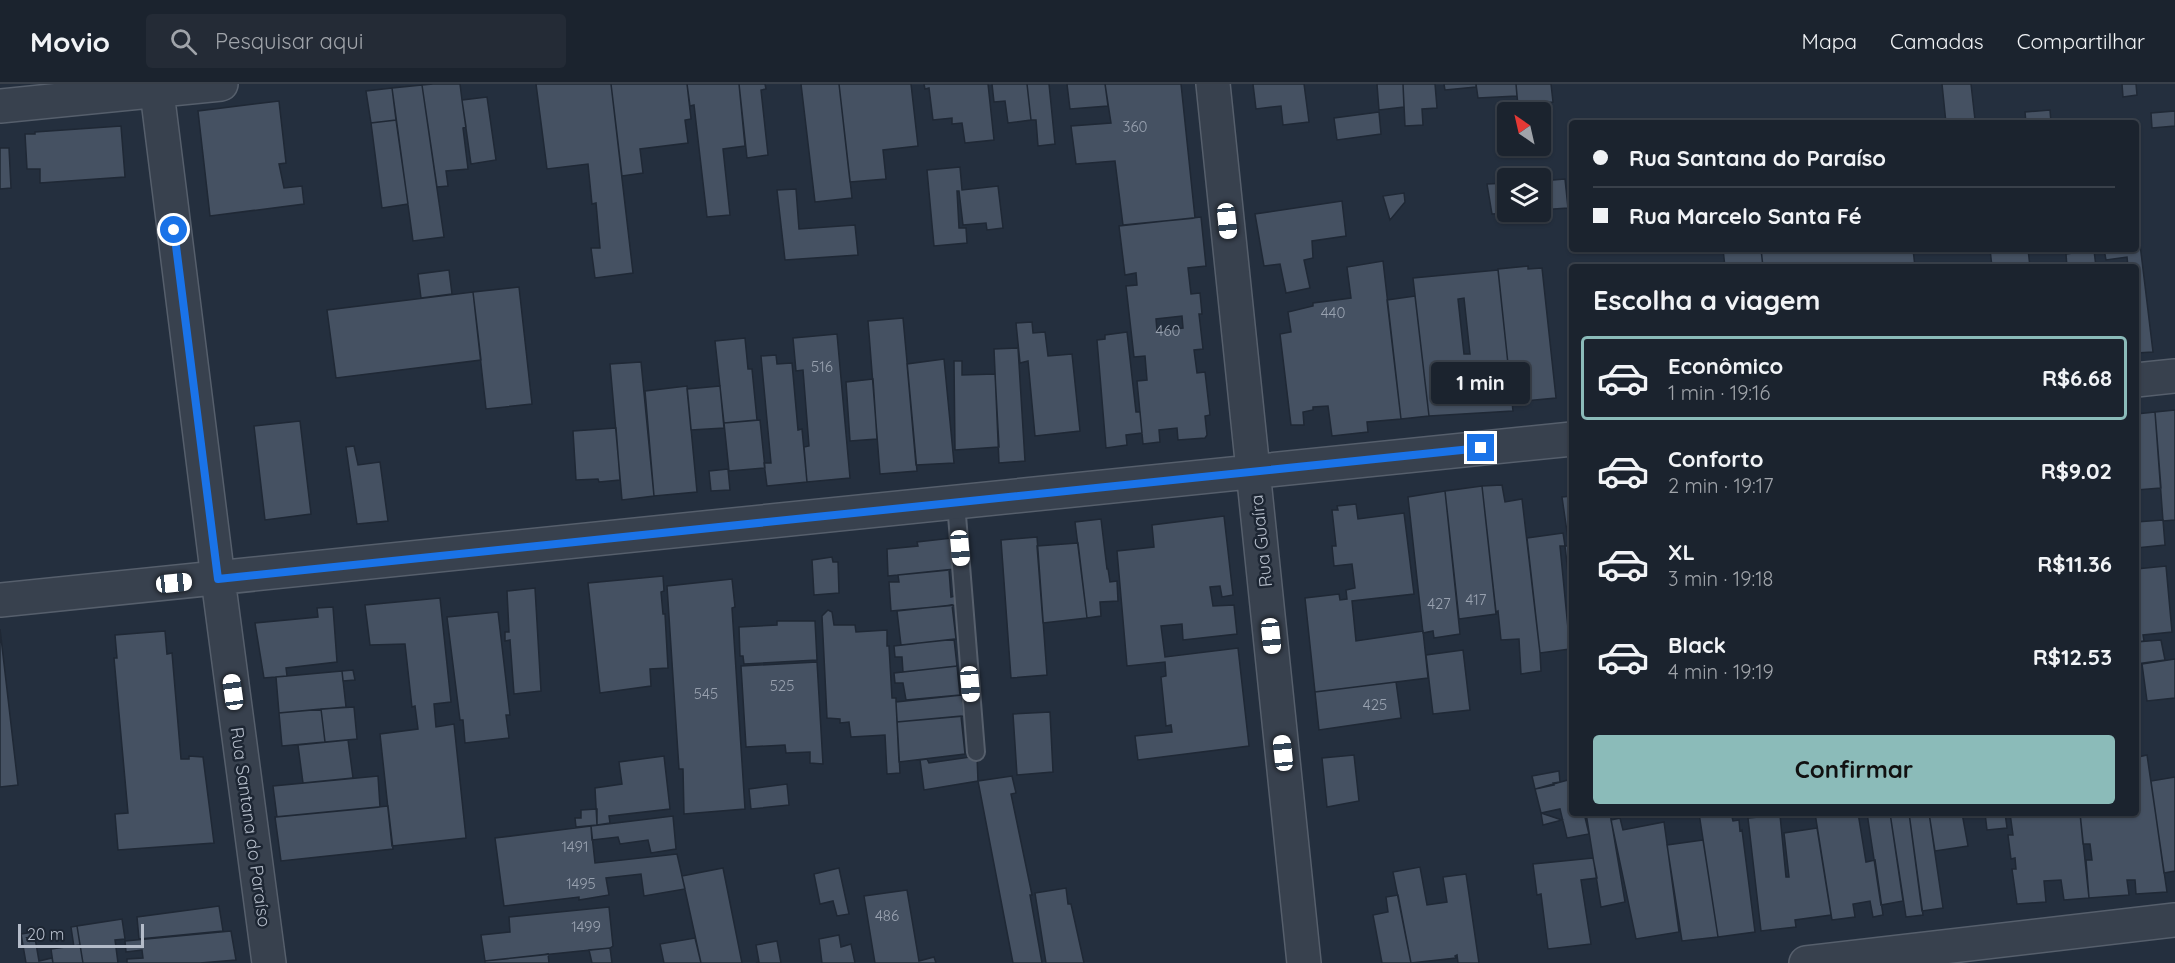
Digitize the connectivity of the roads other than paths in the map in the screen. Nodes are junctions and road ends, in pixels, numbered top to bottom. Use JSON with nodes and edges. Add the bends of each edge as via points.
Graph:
{"nodes":[{"id":1,"x":221,"y":84,"type":"edge"},
{"id":2,"x":1213,"y":84,"type":"edge"},
{"id":3,"x":157,"y":88,"type":"edge"},
{"id":4,"x":0,"y":106,"type":"edge"},
{"id":5,"x":2175,"y":376,"type":"edge"},
{"id":6,"x":2139,"y":380,"type":"edge"},
{"id":7,"x":1569,"y":439,"type":"edge"},
{"id":8,"x":1254,"y":472,"type":"junction"},
{"id":9,"x":956,"y":503,"type":"junction"},
{"id":10,"x":218,"y":579,"type":"junction"},
{"id":11,"x":0,"y":600,"type":"edge"},
{"id":12,"x":976,"y":752,"type":"dead end"},
{"id":13,"x":2175,"y":920,"type":"edge"},
{"id":14,"x":269,"y":963,"type":"edge"},
{"id":15,"x":1304,"y":963,"type":"edge"},
{"id":16,"x":1806,"y":963,"type":"edge"}],
"edges":[{"from":1,"to":3,"type":"street"},
{"from":2,"to":8,"type":"street","name":"Rua Guaíra"},
{"from":3,"to":4,"type":"street"},
{"from":3,"to":10,"type":"street","name":"Rua Santana do Paraíso"},
{"from":5,"to":6,"type":"street"},
{"from":7,"to":8,"type":"street"},
{"from":8,"to":9,"type":"street"},
{"from":8,"to":15,"type":"street","name":"Rua Guaíra"},
{"from":9,"to":10,"type":"street"},
{"from":9,"to":12,"type":"lane"},
{"from":10,"to":11,"type":"street"},
{"from":10,"to":14,"type":"street","name":"Rua Santana do Paraíso"},
{"from":13,"to":16,"type":"street"}]}
